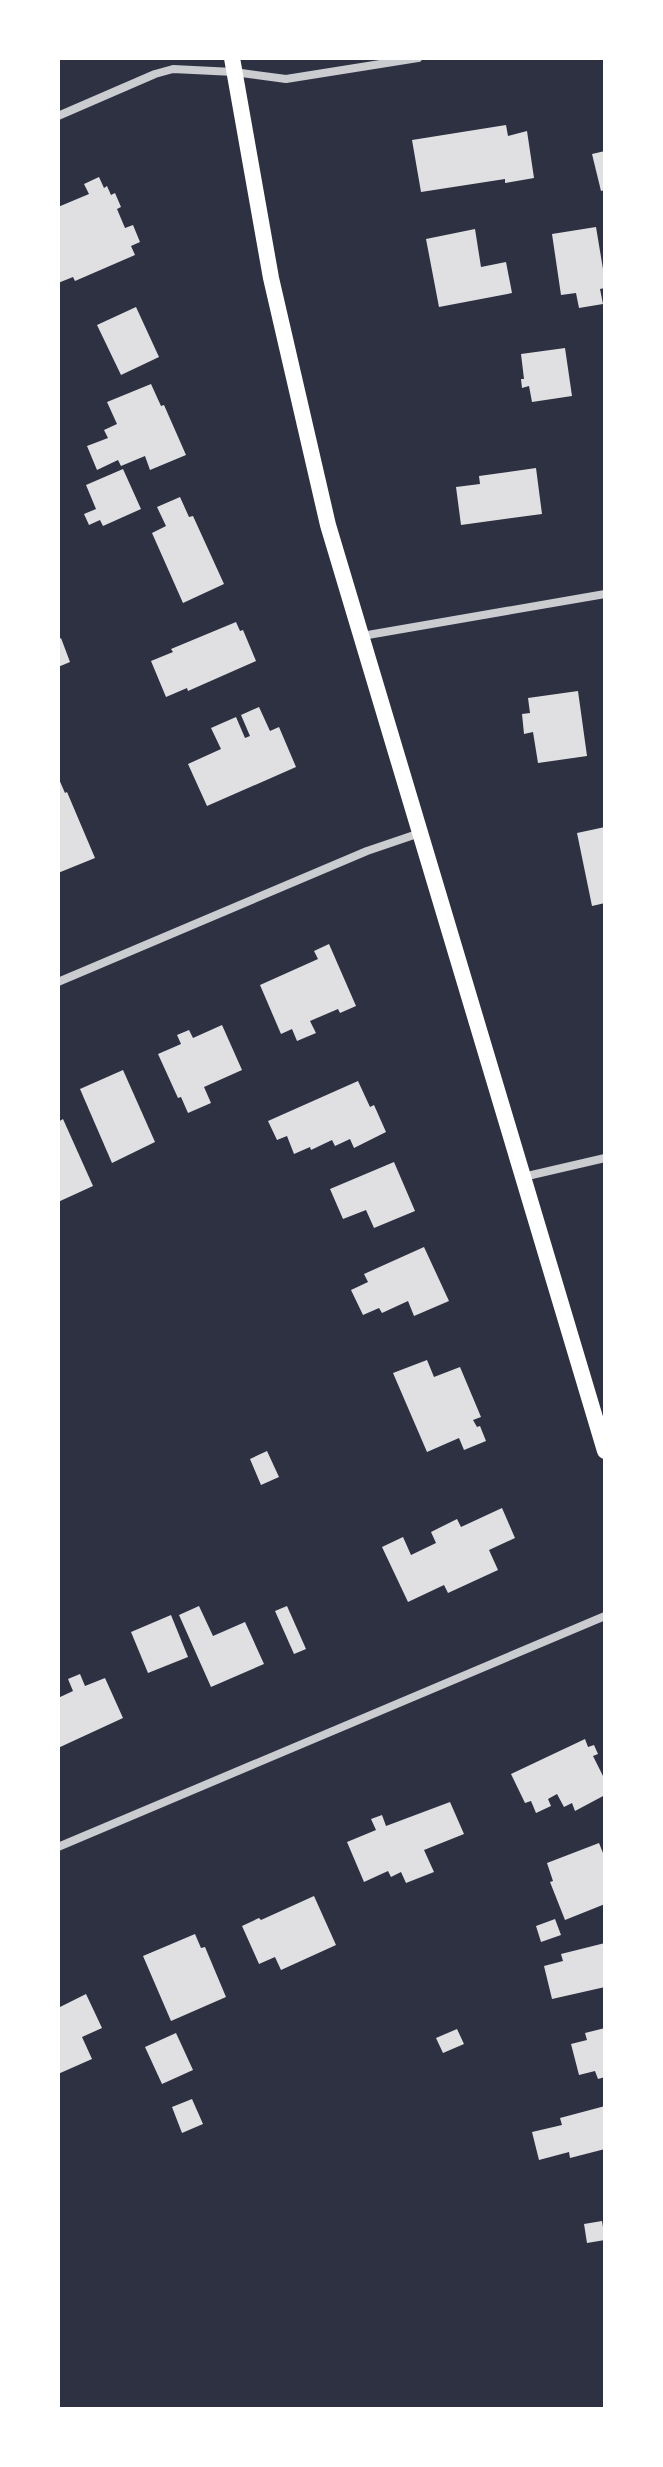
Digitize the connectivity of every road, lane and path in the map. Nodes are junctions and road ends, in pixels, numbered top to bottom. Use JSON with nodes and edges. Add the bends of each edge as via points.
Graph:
{"nodes":[{"id":1,"x":418,"y":58,"type":"edge"},
{"id":2,"x":233,"y":65,"type":"edge"},
{"id":3,"x":58,"y":116,"type":"edge"},
{"id":4,"x":605,"y":594,"type":"edge"},
{"id":5,"x":361,"y":636,"type":"junction"},
{"id":6,"x":420,"y":833,"type":"junction"},
{"id":7,"x":58,"y":982,"type":"edge"},
{"id":8,"x":605,"y":1158,"type":"edge"},
{"id":9,"x":522,"y":1177,"type":"junction"},
{"id":10,"x":605,"y":1451,"type":"edge"},
{"id":11,"x":605,"y":1616,"type":"edge"},
{"id":12,"x":58,"y":1847,"type":"edge"}],
"edges":[{"from":1,"to":2,"type":"street","via":[[286,79]]},
{"from":2,"to":3,"type":"street","via":[[165,71]]},
{"from":2,"to":5,"type":"main road","via":[[290,364]]},
{"from":4,"to":5,"type":"street"},
{"from":5,"to":6,"type":"main road"},
{"from":6,"to":7,"type":"street"},
{"from":6,"to":9,"type":"main road"},
{"from":8,"to":9,"type":"street"},
{"from":9,"to":10,"type":"main road"},
{"from":11,"to":12,"type":"street"}]}
